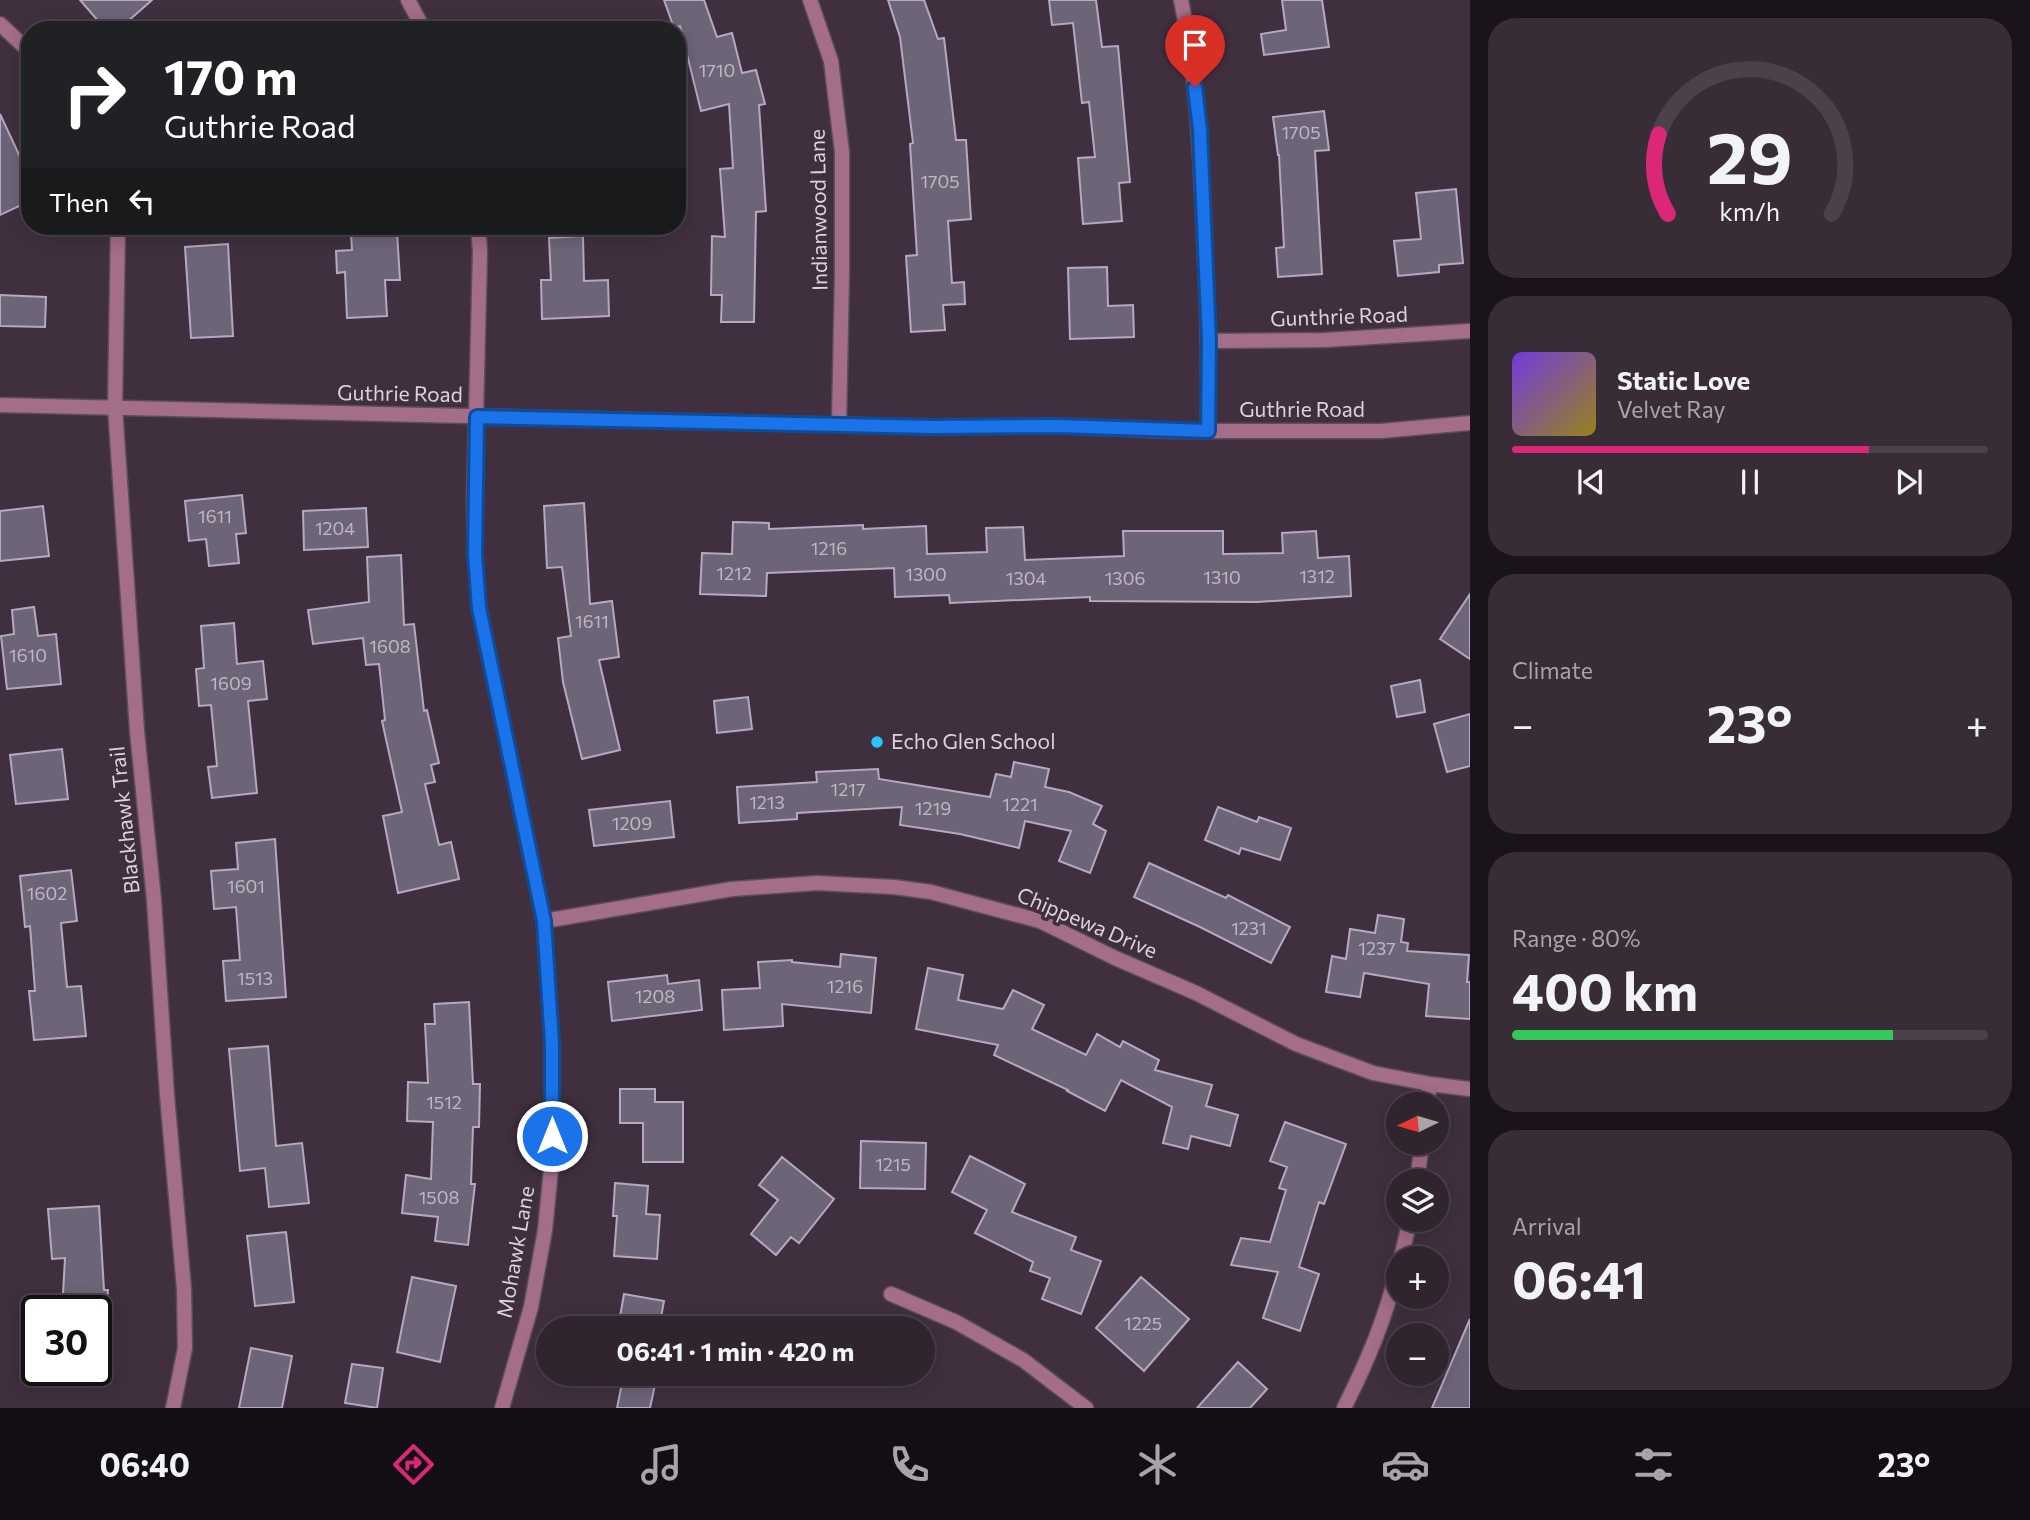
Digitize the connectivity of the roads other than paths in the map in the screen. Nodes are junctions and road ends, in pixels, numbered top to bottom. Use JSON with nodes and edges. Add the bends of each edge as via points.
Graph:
{"nodes":[{"id":1,"x":408,"y":0,"type":"edge"},
{"id":2,"x":810,"y":0,"type":"edge"},
{"id":3,"x":1181,"y":0,"type":"edge"},
{"id":4,"x":419,"y":21,"type":"edge"},
{"id":5,"x":0,"y":24,"type":"edge"},
{"id":6,"x":21,"y":44,"type":"edge"},
{"id":7,"x":118,"y":235,"type":"edge"},
{"id":8,"x":479,"y":235,"type":"edge"},
{"id":9,"x":1470,"y":331,"type":"edge"},
{"id":10,"x":1209,"y":341,"type":"junction"},
{"id":11,"x":0,"y":405,"type":"edge"},
{"id":12,"x":115,"y":407,"type":"junction"},
{"id":13,"x":477,"y":417,"type":"junction"},
{"id":14,"x":839,"y":424,"type":"junction"},
{"id":15,"x":1470,"y":424,"type":"edge"},
{"id":16,"x":1208,"y":431,"type":"junction"},
{"id":17,"x":544,"y":921,"type":"junction"},
{"id":18,"x":1430,"y":1084,"type":"junction"},
{"id":19,"x":1470,"y":1089,"type":"edge"},
{"id":20,"x":1429,"y":1092,"type":"edge"},
{"id":21,"x":891,"y":1294,"type":"dead end"},
{"id":22,"x":1387,"y":1309,"type":"edge"},
{"id":23,"x":173,"y":1408,"type":"edge"},
{"id":24,"x":502,"y":1408,"type":"edge"},
{"id":25,"x":1086,"y":1408,"type":"edge"},
{"id":26,"x":1344,"y":1408,"type":"edge"}],
"edges":[{"from":1,"to":4,"type":"street"},
{"from":2,"to":14,"type":"street","name":"Indianwood Lane","via":[[831,61],[842,152]]},
{"from":3,"to":10,"type":"street","via":[[1200,130]]},
{"from":5,"to":6,"type":"street"},
{"from":7,"to":12,"type":"street","name":"Blackhawk Trail"},
{"from":8,"to":13,"type":"street","name":"Mohawk Lane"},
{"from":9,"to":10,"type":"street","name":"Gunthrie Road"},
{"from":10,"to":16,"type":"street"},
{"from":11,"to":12,"type":"street","name":"Guthrie Road"},
{"from":12,"to":13,"type":"street","name":"Guthrie Road"},
{"from":12,"to":23,"type":"street","name":"Blackhawk Trail","via":[[184,1289],[185,1348]]},
{"from":13,"to":14,"type":"street","name":"Guthrie Road"},
{"from":13,"to":17,"type":"street","name":"Mohawk Lane","via":[[474,540],[479,608]]},
{"from":14,"to":16,"type":"street","name":"Guthrie Road"},
{"from":15,"to":16,"type":"street","name":"Guthrie Road","via":[[1381,431]]},
{"from":17,"to":18,"type":"street","name":"Chippewa Drive","via":[[744,888],[817,883],[931,892],[1040,921],[1296,1044],[1373,1073]]},
{"from":17,"to":24,"type":"street","name":"Mohawk Lane","via":[[552,1043],[552,1159],[531,1307]]},
{"from":18,"to":19,"type":"street","name":"Chippewa Drive"},
{"from":18,"to":20,"type":"street"},
{"from":21,"to":25,"type":"street","via":[[956,1322],[1023,1360]]},
{"from":22,"to":26,"type":"street"}]}
